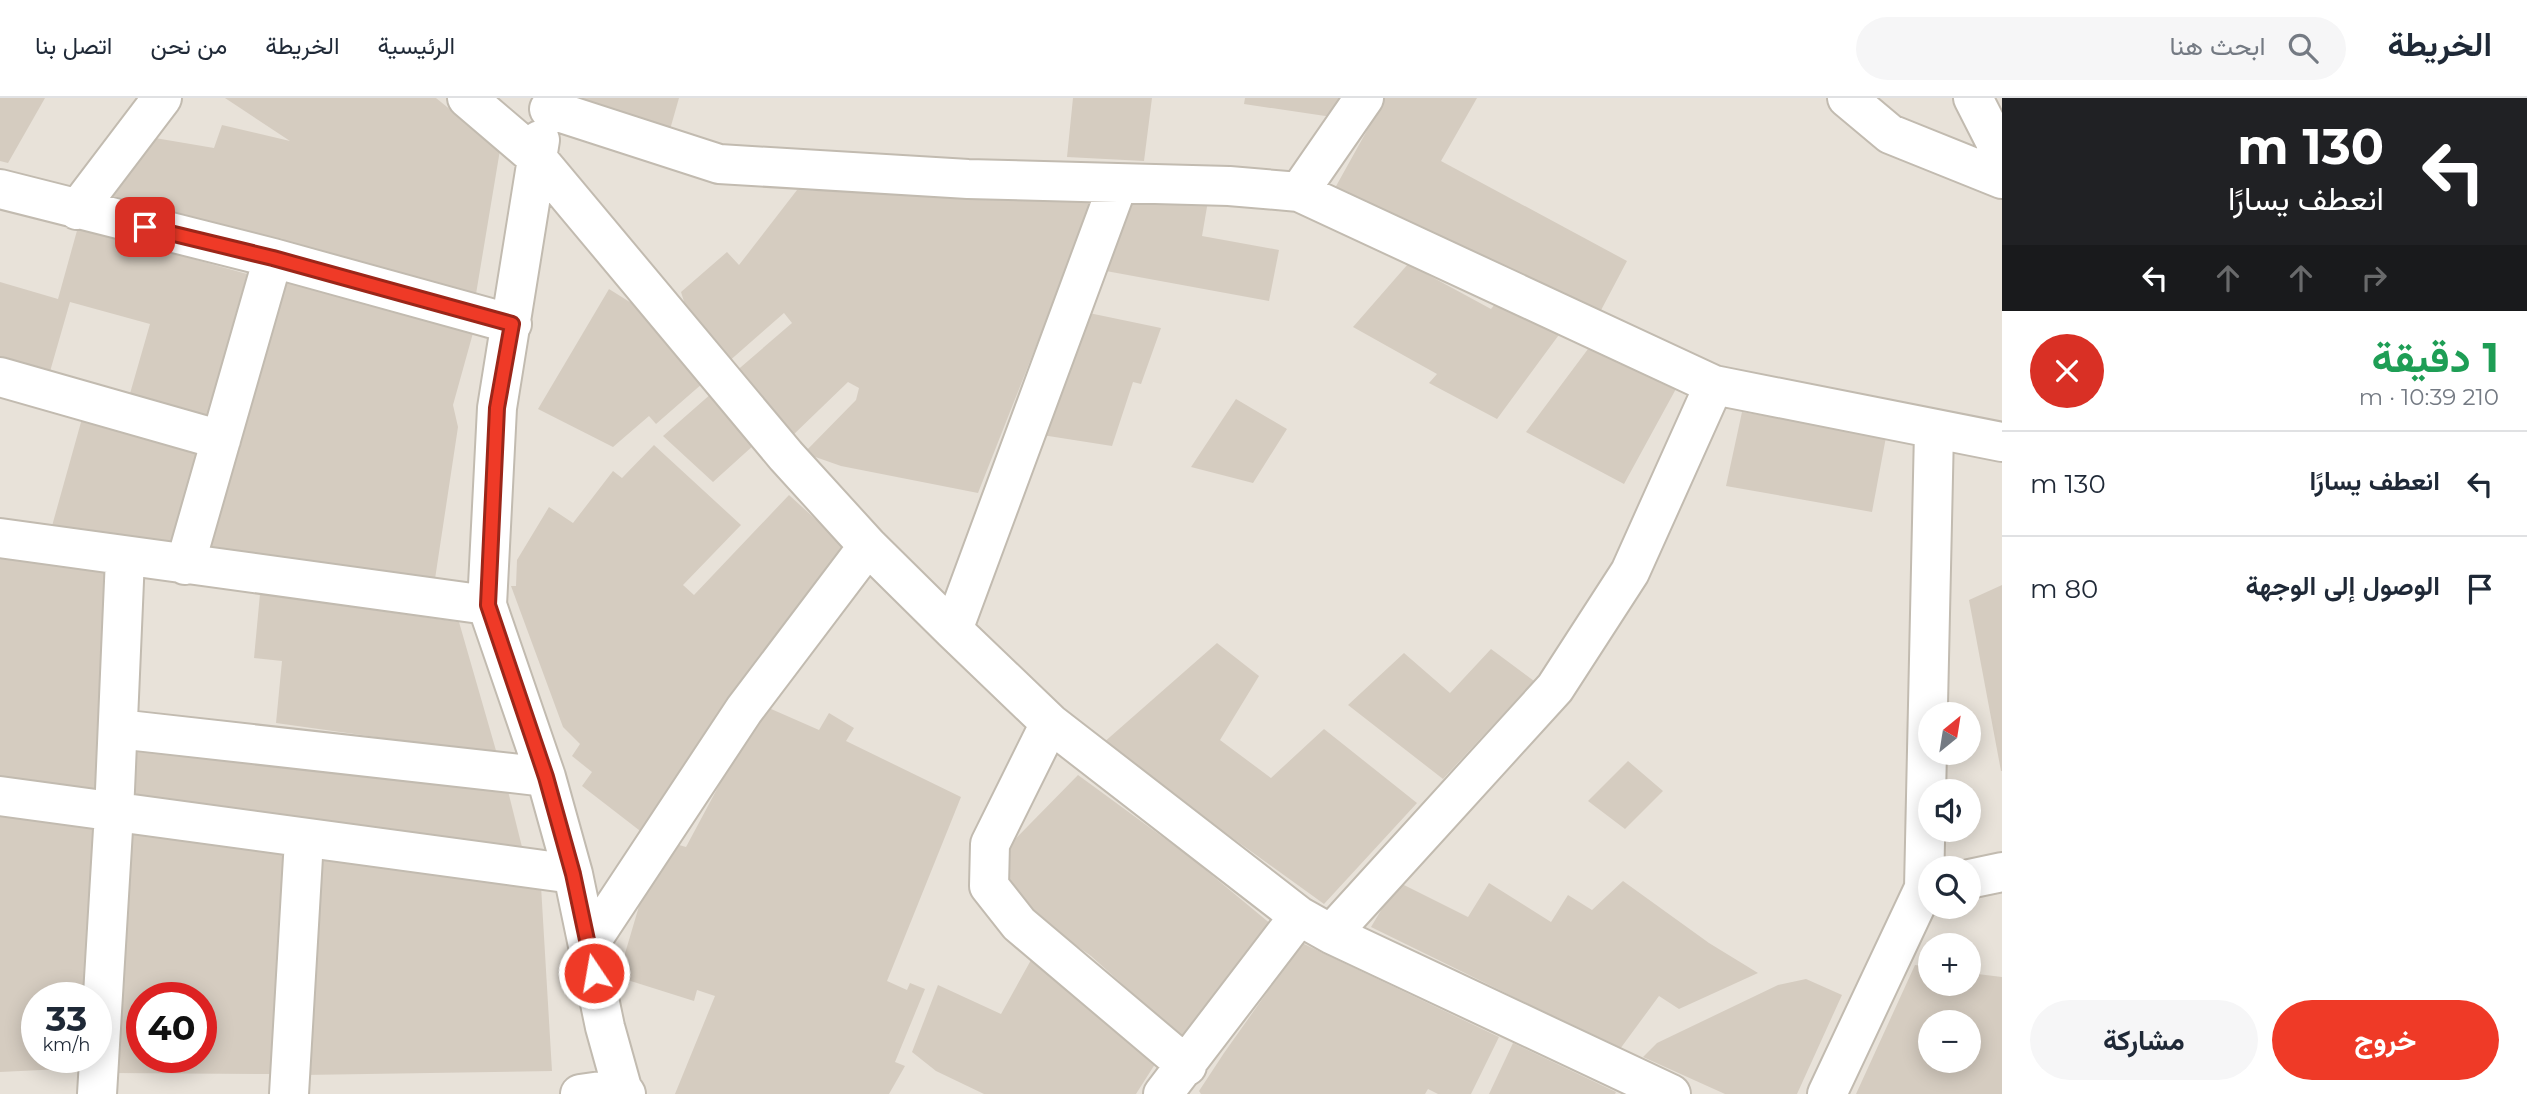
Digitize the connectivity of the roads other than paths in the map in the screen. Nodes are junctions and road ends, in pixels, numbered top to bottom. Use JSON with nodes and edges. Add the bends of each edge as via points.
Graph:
{"nodes":[{"id":1,"x":162,"y":98,"type":"edge"},
{"id":2,"x":467,"y":98,"type":"edge"},
{"id":3,"x":1364,"y":98,"type":"edge"},
{"id":4,"x":1847,"y":98,"type":"edge"},
{"id":5,"x":1973,"y":98,"type":"edge"},
{"id":6,"x":551,"y":104,"type":"edge"},
{"id":7,"x":2002,"y":155,"type":"edge"},
{"id":8,"x":536,"y":157,"type":"junction"},
{"id":9,"x":2002,"y":179,"type":"edge"},
{"id":10,"x":1118,"y":184,"type":"junction"},
{"id":11,"x":0,"y":189,"type":"edge"},
{"id":12,"x":1299,"y":192,"type":"junction"},
{"id":13,"x":78,"y":210,"type":"junction"},
{"id":14,"x":273,"y":258,"type":"junction"},
{"id":15,"x":512,"y":324,"type":"junction"},
{"id":16,"x":0,"y":377,"type":"edge"},
{"id":17,"x":1714,"y":385,"type":"junction"},
{"id":18,"x":1934,"y":431,"type":"junction"},
{"id":19,"x":221,"y":440,"type":"junction"},
{"id":20,"x":2002,"y":442,"type":"edge"},
{"id":21,"x":0,"y":538,"type":"edge"},
{"id":22,"x":868,"y":546,"type":"junction"},
{"id":23,"x":125,"y":558,"type":"junction"},
{"id":24,"x":185,"y":565,"type":"junction"},
{"id":25,"x":488,"y":605,"type":"junction"},
{"id":26,"x":953,"y":630,"type":"junction"},
{"id":27,"x":1050,"y":723,"type":"junction"},
{"id":28,"x":118,"y":729,"type":"junction"},
{"id":29,"x":546,"y":777,"type":"junction"},
{"id":30,"x":0,"y":796,"type":"edge"},
{"id":31,"x":114,"y":813,"type":"junction"},
{"id":32,"x":304,"y":840,"type":"junction"},
{"id":33,"x":1927,"y":856,"type":"edge"},
{"id":34,"x":2002,"y":872,"type":"edge"},
{"id":35,"x":573,"y":874,"type":"junction"},
{"id":36,"x":1981,"y":876,"type":"edge"},
{"id":37,"x":1918,"y":907,"type":"edge"},
{"id":38,"x":1299,"y":916,"type":"junction"},
{"id":39,"x":1331,"y":934,"type":"junction"},
{"id":40,"x":588,"y":946,"type":"junction"},
{"id":41,"x":1174,"y":1085,"type":"edge"},
{"id":42,"x":624,"y":1091,"type":"edge"},
{"id":43,"x":97,"y":1094,"type":"edge"},
{"id":44,"x":289,"y":1094,"type":"edge"},
{"id":45,"x":580,"y":1094,"type":"edge"},
{"id":46,"x":1671,"y":1094,"type":"edge"},
{"id":47,"x":1827,"y":1094,"type":"edge"}],
"edges":[{"from":1,"to":13,"type":"street"},
{"from":2,"to":8,"type":"street"},
{"from":3,"to":12,"type":"street"},
{"from":4,"to":9,"type":"street","via":[[1890,134]]},
{"from":5,"to":7,"type":"street"},
{"from":6,"to":8,"type":"street"},
{"from":6,"to":10,"type":"street","via":[[719,164]]},
{"from":8,"to":15,"type":"street"},
{"from":8,"to":22,"type":"street","via":[[786,456]]},
{"from":10,"to":12,"type":"street"},
{"from":10,"to":26,"type":"street"},
{"from":11,"to":13,"type":"street"},
{"from":12,"to":17,"type":"street"},
{"from":13,"to":14,"type":"street"},
{"from":14,"to":15,"type":"street"},
{"from":14,"to":19,"type":"street"},
{"from":15,"to":25,"type":"street","via":[[497,408]]},
{"from":16,"to":19,"type":"street"},
{"from":17,"to":18,"type":"street"},
{"from":17,"to":39,"type":"street","via":[[1630,572],[1555,688]]},
{"from":18,"to":20,"type":"street"},
{"from":18,"to":33,"type":"street"},
{"from":19,"to":24,"type":"street"},
{"from":21,"to":23,"type":"street"},
{"from":22,"to":26,"type":"street"},
{"from":22,"to":40,"type":"street","via":[[744,710]]},
{"from":23,"to":24,"type":"street"},
{"from":23,"to":28,"type":"street"},
{"from":24,"to":25,"type":"street"},
{"from":25,"to":29,"type":"street"},
{"from":26,"to":27,"type":"street"},
{"from":27,"to":38,"type":"street"},
{"from":27,"to":41,"type":"street","via":[[990,844],[989,887]]},
{"from":28,"to":29,"type":"street"},
{"from":28,"to":31,"type":"street"},
{"from":29,"to":35,"type":"street"},
{"from":30,"to":31,"type":"street"},
{"from":31,"to":32,"type":"street"},
{"from":31,"to":43,"type":"street"},
{"from":32,"to":35,"type":"street"},
{"from":32,"to":44,"type":"street"},
{"from":34,"to":36,"type":"street"},
{"from":35,"to":40,"type":"street"},
{"from":37,"to":47,"type":"street"},
{"from":38,"to":39,"type":"street"},
{"from":38,"to":41,"type":"street"},
{"from":39,"to":46,"type":"street"},
{"from":40,"to":42,"type":"street"},
{"from":42,"to":45,"type":"street"}]}
